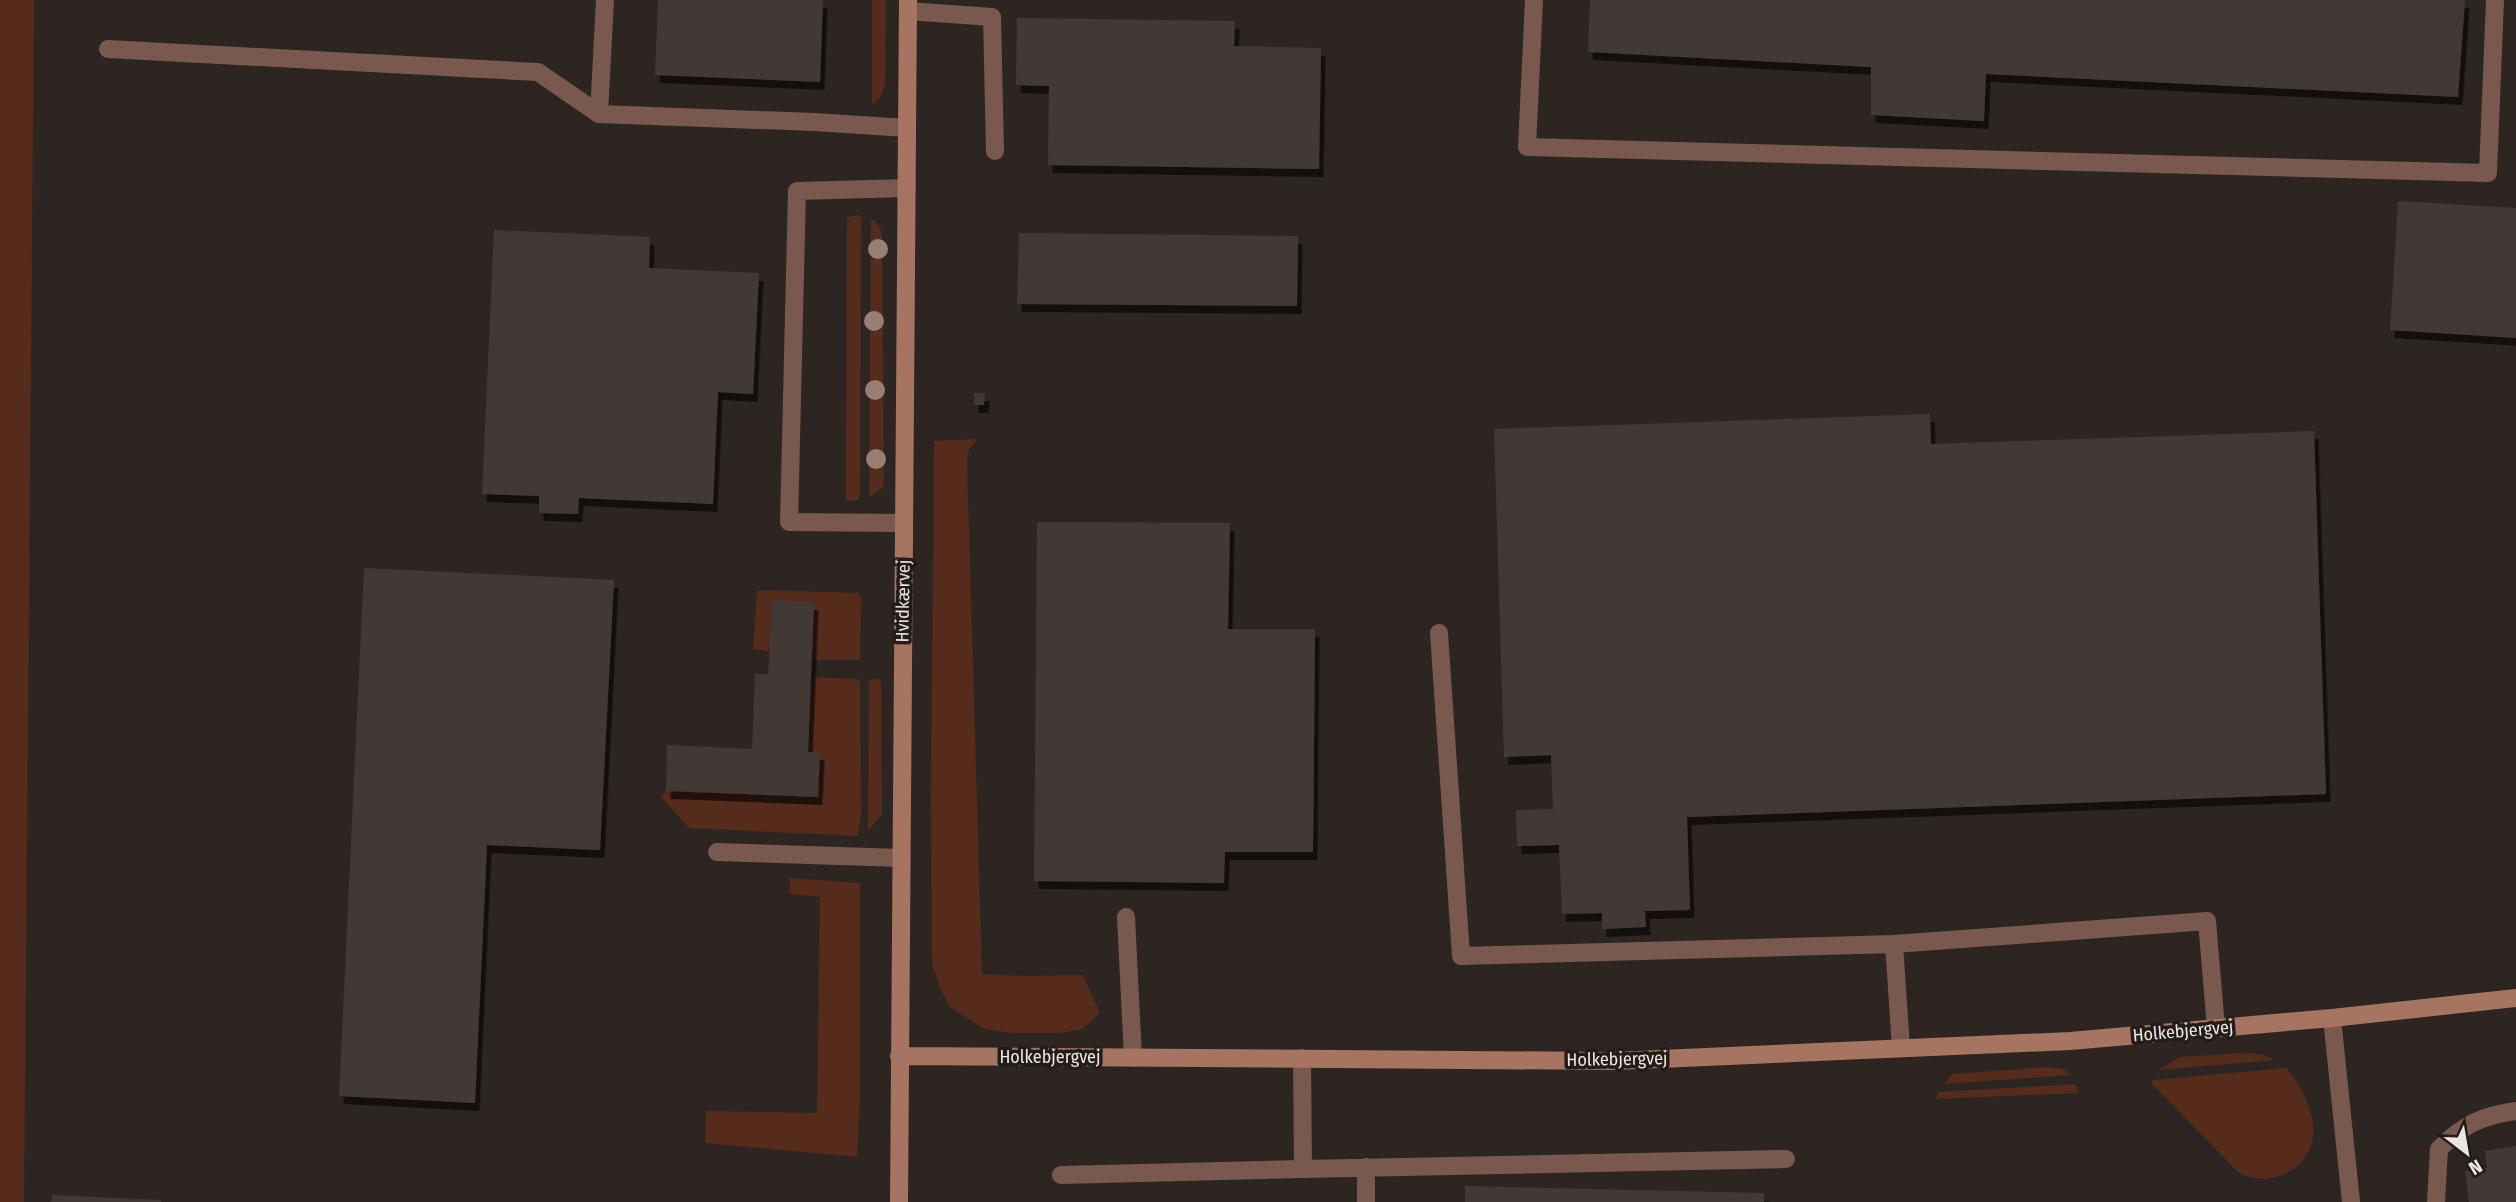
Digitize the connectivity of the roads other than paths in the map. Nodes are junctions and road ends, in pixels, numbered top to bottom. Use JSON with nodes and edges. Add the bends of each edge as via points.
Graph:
{"nodes":[{"id":1,"x":606,"y":0,"type":"edge"},
{"id":2,"x":1534,"y":0,"type":"edge"},
{"id":3,"x":2496,"y":0,"type":"edge"},
{"id":4,"x":908,"y":6,"type":"edge"},
{"id":5,"x":108,"y":49,"type":"dead end"},
{"id":6,"x":599,"y":114,"type":"junction"},
{"id":7,"x":907,"y":128,"type":"junction"},
{"id":8,"x":995,"y":151,"type":"dead end"},
{"id":9,"x":907,"y":188,"type":"junction"},
{"id":10,"x":904,"y":523,"type":"junction"},
{"id":11,"x":1438,"y":633,"type":"dead end"},
{"id":12,"x":717,"y":852,"type":"dead end"},
{"id":13,"x":901,"y":858,"type":"junction"},
{"id":14,"x":1126,"y":917,"type":"dead end"},
{"id":15,"x":1894,"y":944,"type":"junction"},
{"id":16,"x":2516,"y":998,"type":"edge"},
{"id":17,"x":2332,"y":1018,"type":"junction"},
{"id":18,"x":2216,"y":1028,"type":"junction"},
{"id":19,"x":1901,"y":1048,"type":"junction"},
{"id":20,"x":900,"y":1056,"type":"junction"},
{"id":21,"x":1133,"y":1058,"type":"junction"},
{"id":22,"x":1303,"y":1058,"type":"junction"},
{"id":23,"x":2516,"y":1111,"type":"edge"},
{"id":24,"x":1786,"y":1159,"type":"dead end"},
{"id":25,"x":1366,"y":1167,"type":"junction"},
{"id":26,"x":1303,"y":1168,"type":"junction"},
{"id":27,"x":1061,"y":1175,"type":"dead end"},
{"id":28,"x":899,"y":1202,"type":"edge"},
{"id":29,"x":1366,"y":1202,"type":"edge"},
{"id":30,"x":2351,"y":1202,"type":"edge"},
{"id":31,"x":2436,"y":1202,"type":"edge"}],
"edges":[{"from":1,"to":6,"type":"street"},
{"from":2,"to":3,"type":"street","via":[[1527,147],[2488,173]]},
{"from":4,"to":7,"type":"street","name":"Hvidkærvej"},
{"from":4,"to":8,"type":"street","via":[[992,17]]},
{"from":5,"to":6,"type":"street","via":[[538,72]]},
{"from":6,"to":7,"type":"street"},
{"from":7,"to":9,"type":"street","name":"Hvidkærvej"},
{"from":9,"to":10,"type":"street","name":"Hvidkærvej"},
{"from":9,"to":10,"type":"street","via":[[797,191],[789,522]]},
{"from":10,"to":13,"type":"street","name":"Hvidkærvej"},
{"from":11,"to":15,"type":"street","via":[[1461,956]]},
{"from":12,"to":13,"type":"street"},
{"from":13,"to":20,"type":"street","name":"Hvidkærvej"},
{"from":14,"to":21,"type":"street"},
{"from":15,"to":18,"type":"street","via":[[2207,921]]},
{"from":15,"to":19,"type":"street"},
{"from":16,"to":17,"type":"street","name":"Holkebjergvej"},
{"from":17,"to":18,"type":"street","name":"Holkebjergvej"},
{"from":17,"to":30,"type":"street"},
{"from":18,"to":19,"type":"street","name":"Holkebjergvej","via":[[2070,1041]]},
{"from":19,"to":22,"type":"street","name":"Holkebjergvej","via":[[1615,1060]]},
{"from":20,"to":21,"type":"street","name":"Holkebjergvej"},
{"from":20,"to":28,"type":"street","name":"Hvidkærvej"},
{"from":21,"to":22,"type":"street","name":"Holkebjergvej"},
{"from":22,"to":26,"type":"street"},
{"from":23,"to":31,"type":"street","via":[[2487,1115],[2458,1129],[2439,1149]]},
{"from":24,"to":25,"type":"street"},
{"from":25,"to":26,"type":"street"},
{"from":25,"to":29,"type":"street"},
{"from":26,"to":27,"type":"street"}]}
